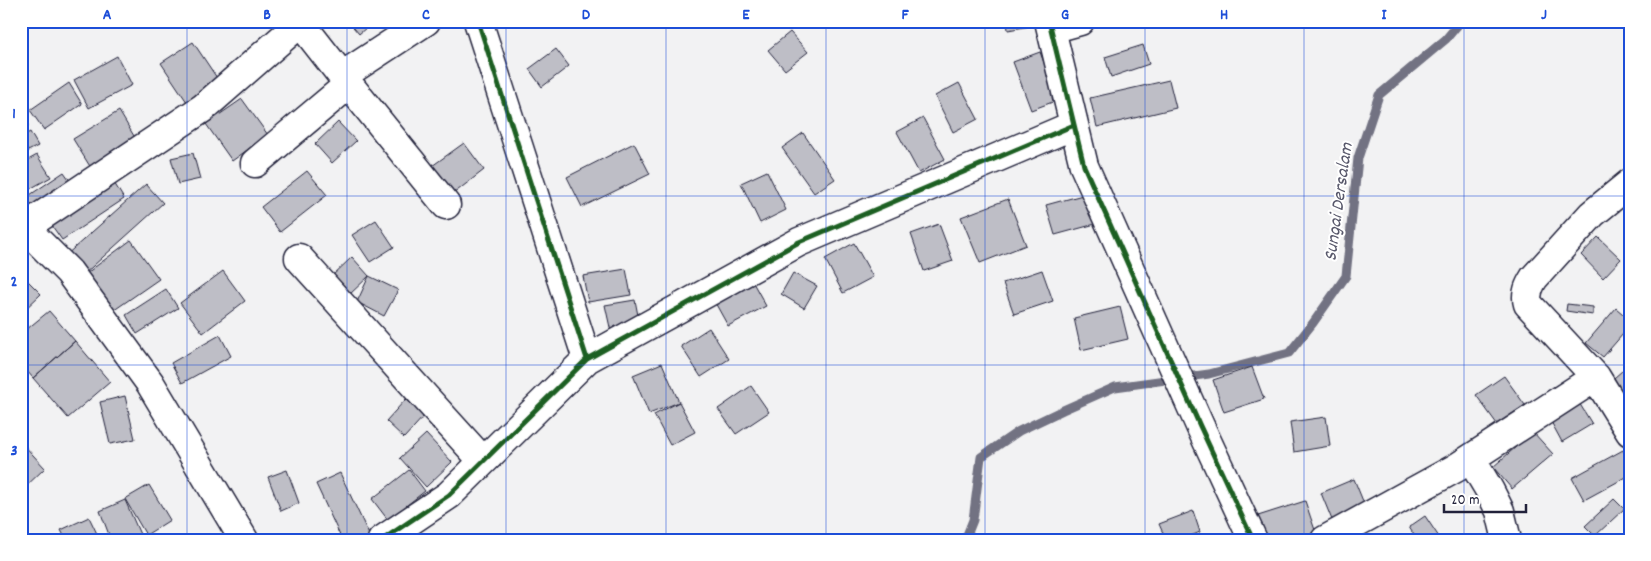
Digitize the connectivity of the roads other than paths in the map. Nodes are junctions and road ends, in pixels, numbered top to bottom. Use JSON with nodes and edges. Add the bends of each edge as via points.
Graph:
{"nodes":[{"id":1,"x":426,"y":21,"type":"edge"},
{"id":2,"x":478,"y":21,"type":"edge"},
{"id":3,"x":1080,"y":21,"type":"edge"},
{"id":4,"x":299,"y":22,"type":"edge"},
{"id":5,"x":1050,"y":25,"type":"edge"},
{"id":6,"x":345,"y":81,"type":"junction"},
{"id":7,"x":1074,"y":124,"type":"junction"},
{"id":8,"x":255,"y":163,"type":"dead end"},
{"id":9,"x":1630,"y":183,"type":"edge"},
{"id":10,"x":446,"y":206,"type":"dead end"},
{"id":11,"x":23,"y":225,"type":"edge"},
{"id":12,"x":299,"y":258,"type":"dead end"},
{"id":13,"x":588,"y":359,"type":"junction"},
{"id":14,"x":1596,"y":377,"type":"junction"},
{"id":15,"x":1630,"y":432,"type":"edge"},
{"id":16,"x":1471,"y":459,"type":"junction"},
{"id":17,"x":483,"y":461,"type":"junction"},
{"id":18,"x":244,"y":540,"type":"edge"},
{"id":19,"x":382,"y":540,"type":"edge"},
{"id":20,"x":1253,"y":540,"type":"edge"},
{"id":21,"x":1325,"y":540,"type":"edge"},
{"id":22,"x":1506,"y":540,"type":"edge"}],
"edges":[{"from":1,"to":6,"type":"street"},
{"from":2,"to":13,"type":"street"},
{"from":3,"to":5,"type":"street"},
{"from":4,"to":6,"type":"street"},
{"from":4,"to":11,"type":"street","via":[[203,108]]},
{"from":5,"to":7,"type":"street"},
{"from":6,"to":8,"type":"street"},
{"from":6,"to":10,"type":"street"},
{"from":7,"to":13,"type":"street","via":[[799,242]]},
{"from":7,"to":20,"type":"street","via":[[1084,166]]},
{"from":9,"to":14,"type":"street","via":[[1592,214],[1534,278],[1527,293],[1528,304]]},
{"from":11,"to":18,"type":"street","via":[[69,272],[150,383]]},
{"from":12,"to":17,"type":"street"},
{"from":13,"to":17,"type":"street"},
{"from":14,"to":15,"type":"street"},
{"from":14,"to":16,"type":"street"},
{"from":16,"to":21,"type":"street"},
{"from":16,"to":22,"type":"street","via":[[1500,511]]},
{"from":17,"to":19,"type":"street","via":[[449,495]]}]}
